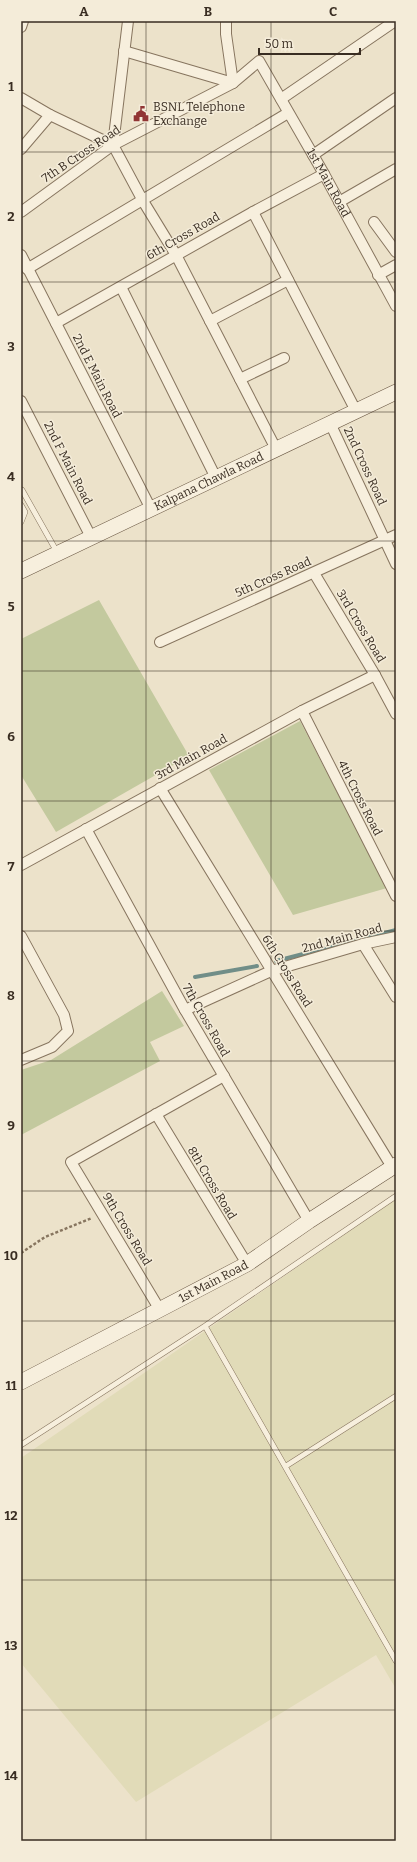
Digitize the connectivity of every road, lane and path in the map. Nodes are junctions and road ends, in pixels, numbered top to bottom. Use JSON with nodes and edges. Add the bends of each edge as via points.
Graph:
{"nodes":[{"id":1,"x":23,"y":21,"type":"edge"},
{"id":2,"x":128,"y":21,"type":"edge"},
{"id":3,"x":226,"y":21,"type":"edge"},
{"id":4,"x":395,"y":21,"type":"edge"},
{"id":5,"x":21,"y":27,"type":"edge"},
{"id":6,"x":124,"y":51,"type":"junction"},
{"id":7,"x":259,"y":61,"type":"joint"},
{"id":8,"x":233,"y":83,"type":"junction"},
{"id":9,"x":21,"y":98,"type":"edge"},
{"id":10,"x":396,"y":98,"type":"edge"},
{"id":11,"x":281,"y":99,"type":"junction"},
{"id":12,"x":288,"y":113,"type":"junction"},
{"id":13,"x":50,"y":115,"type":"junction"},
{"id":14,"x":113,"y":145,"type":"junction"},
{"id":15,"x":21,"y":149,"type":"edge"},
{"id":16,"x":313,"y":155,"type":"junction"},
{"id":17,"x":396,"y":169,"type":"edge"},
{"id":18,"x":324,"y":174,"type":"junction"},
{"id":19,"x":143,"y":201,"type":"junction"},
{"id":20,"x":339,"y":202,"type":"junction"},
{"id":21,"x":21,"y":212,"type":"edge"},
{"id":22,"x":253,"y":212,"type":"junction"},
{"id":23,"x":374,"y":222,"type":"dead end"},
{"id":24,"x":396,"y":252,"type":"edge"},
{"id":25,"x":21,"y":255,"type":"edge"},
{"id":26,"x":176,"y":255,"type":"junction"},
{"id":27,"x":396,"y":266,"type":"edge"},
{"id":28,"x":27,"y":269,"type":"junction"},
{"id":29,"x":378,"y":275,"type":"junction"},
{"id":30,"x":288,"y":280,"type":"junction"},
{"id":31,"x":121,"y":287,"type":"junction"},
{"id":32,"x":396,"y":306,"type":"edge"},
{"id":33,"x":210,"y":321,"type":"junction"},
{"id":34,"x":56,"y":323,"type":"junction"},
{"id":35,"x":284,"y":358,"type":"dead end"},
{"id":36,"x":240,"y":379,"type":"junction"},
{"id":37,"x":396,"y":392,"type":"edge"},
{"id":38,"x":21,"y":401,"type":"edge"},
{"id":39,"x":356,"y":411,"type":"junction"},
{"id":40,"x":330,"y":423,"type":"junction"},
{"id":41,"x":276,"y":449,"type":"junction"},
{"id":42,"x":216,"y":478,"type":"junction"},
{"id":43,"x":22,"y":490,"type":"dead end"},
{"id":44,"x":21,"y":505,"type":"edge"},
{"id":45,"x":151,"y":509,"type":"junction"},
{"id":46,"x":21,"y":522,"type":"edge"},
{"id":47,"x":396,"y":535,"type":"edge"},
{"id":48,"x":91,"y":537,"type":"junction"},
{"id":49,"x":385,"y":540,"type":"junction"},
{"id":50,"x":58,"y":553,"type":"junction"},
{"id":51,"x":396,"y":564,"type":"edge"},
{"id":52,"x":21,"y":571,"type":"edge"},
{"id":53,"x":314,"y":573,"type":"junction"},
{"id":54,"x":160,"y":642,"type":"dead end"},
{"id":55,"x":375,"y":675,"type":"junction"},
{"id":56,"x":302,"y":711,"type":"junction"},
{"id":57,"x":396,"y":714,"type":"edge"},
{"id":58,"x":160,"y":788,"type":"junction"},
{"id":59,"x":86,"y":829,"type":"junction"},
{"id":60,"x":21,"y":864,"type":"edge"},
{"id":61,"x":396,"y":896,"type":"edge"},
{"id":62,"x":21,"y":936,"type":"edge"},
{"id":63,"x":396,"y":937,"type":"edge"},
{"id":64,"x":363,"y":944,"type":"junction"},
{"id":65,"x":271,"y":971,"type":"junction"},
{"id":66,"x":396,"y":997,"type":"edge"},
{"id":67,"x":185,"y":1010,"type":"junction"},
{"id":68,"x":21,"y":1060,"type":"edge"},
{"id":69,"x":224,"y":1076,"type":"junction"},
{"id":70,"x":156,"y":1114,"type":"junction"},
{"id":71,"x":394,"y":1166,"type":"edge"},
{"id":72,"x":396,"y":1196,"type":"edge"},
{"id":73,"x":103,"y":1214,"type":"junction"},
{"id":74,"x":310,"y":1221,"type":"junction"},
{"id":75,"x":21,"y":1252,"type":"edge"},
{"id":76,"x":247,"y":1264,"type":"junction"},
{"id":77,"x":160,"y":1310,"type":"junction"},
{"id":78,"x":205,"y":1326,"type":"junction"},
{"id":79,"x":21,"y":1382,"type":"edge"},
{"id":80,"x":396,"y":1396,"type":"edge"},
{"id":81,"x":21,"y":1445,"type":"edge"},
{"id":82,"x":286,"y":1466,"type":"junction"},
{"id":83,"x":396,"y":1661,"type":"edge"}],
"edges":[{"from":1,"to":5,"type":"street"},
{"from":2,"to":6,"type":"street"},
{"from":3,"to":8,"type":"street"},
{"from":4,"to":11,"type":"street"},
{"from":6,"to":8,"type":"street"},
{"from":6,"to":14,"type":"street"},
{"from":7,"to":8,"type":"street","name":"7th B Cross Road"},
{"from":7,"to":11,"type":"street","name":"1st Main Road"},
{"from":8,"to":14,"type":"street","name":"7th B Cross Road"},
{"from":9,"to":13,"type":"street"},
{"from":10,"to":16,"type":"street"},
{"from":11,"to":12,"type":"street","name":"1st Main Road"},
{"from":12,"to":16,"type":"street","name":"1st Main Road"},
{"from":12,"to":19,"type":"street"},
{"from":13,"to":14,"type":"street"},
{"from":13,"to":15,"type":"street"},
{"from":14,"to":19,"type":"street"},
{"from":14,"to":21,"type":"street","name":"7th B Cross Road"},
{"from":16,"to":18,"type":"street","name":"1st Main Road"},
{"from":17,"to":20,"type":"street"},
{"from":18,"to":20,"type":"street","name":"1st Main Road"},
{"from":18,"to":22,"type":"street","name":"6th Cross Road"},
{"from":19,"to":26,"type":"street"},
{"from":19,"to":28,"type":"street"},
{"from":20,"to":29,"type":"street","name":"1st Main Road"},
{"from":22,"to":26,"type":"street","name":"6th Cross Road"},
{"from":22,"to":30,"type":"street"},
{"from":23,"to":24,"type":"street"},
{"from":25,"to":28,"type":"street","name":"2nd E Main Road"},
{"from":26,"to":31,"type":"street","name":"6th Cross Road"},
{"from":26,"to":33,"type":"street"},
{"from":27,"to":29,"type":"street"},
{"from":28,"to":34,"type":"street","name":"2nd E Main Road"},
{"from":29,"to":32,"type":"street","name":"1st Main Road"},
{"from":30,"to":33,"type":"street"},
{"from":30,"to":39,"type":"street"},
{"from":31,"to":34,"type":"street","name":"6th Cross Road"},
{"from":31,"to":42,"type":"street"},
{"from":33,"to":36,"type":"street"},
{"from":34,"to":45,"type":"street","name":"2nd E Main Road"},
{"from":35,"to":36,"type":"street"},
{"from":36,"to":41,"type":"street"},
{"from":37,"to":39,"type":"street","name":"Kalpana Chawla Road"},
{"from":38,"to":48,"type":"street","name":"2nd F Main Road"},
{"from":39,"to":40,"type":"street","name":"Kalpana Chawla Road"},
{"from":40,"to":41,"type":"street","name":"Kalpana Chawla Road"},
{"from":40,"to":49,"type":"street","name":"2nd Cross Road"},
{"from":41,"to":42,"type":"street","name":"Kalpana Chawla Road"},
{"from":42,"to":45,"type":"street","name":"Kalpana Chawla Road"},
{"from":43,"to":50,"type":"lane"},
{"from":44,"to":46,"type":"lane","via":[[25,512]]},
{"from":45,"to":48,"type":"street","name":"Kalpana Chawla Road"},
{"from":47,"to":49,"type":"street","name":"5th Cross Road"},
{"from":48,"to":50,"type":"street","name":"Kalpana Chawla Road"},
{"from":49,"to":51,"type":"street","name":"2nd Cross Road"},
{"from":49,"to":53,"type":"street","name":"5th Cross Road"},
{"from":50,"to":52,"type":"street","name":"Kalpana Chawla Road"},
{"from":53,"to":54,"type":"street","name":"5th Cross Road"},
{"from":53,"to":55,"type":"street","name":"3rd Cross Road"},
{"from":55,"to":56,"type":"street","name":"3rd Main Road"},
{"from":55,"to":57,"type":"street","name":"3rd Cross Road"},
{"from":56,"to":58,"type":"street","name":"3rd Main Road"},
{"from":56,"to":61,"type":"street","name":"4th Cross Road"},
{"from":58,"to":59,"type":"street","name":"3rd Main Road"},
{"from":58,"to":65,"type":"street","name":"6th Cross Road"},
{"from":59,"to":60,"type":"street","name":"3rd Main Road"},
{"from":59,"to":67,"type":"street","name":"7th Cross Road"},
{"from":62,"to":68,"type":"street","via":[[64,1015],[68,1031],[52,1047]]},
{"from":63,"to":64,"type":"street","name":"2nd Main Road"},
{"from":64,"to":65,"type":"street","name":"2nd Main Road"},
{"from":64,"to":66,"type":"street"},
{"from":65,"to":67,"type":"street","name":"2nd Main Road"},
{"from":65,"to":71,"type":"street","name":"6th Cross Road"},
{"from":67,"to":69,"type":"street","name":"7th Cross Road"},
{"from":69,"to":70,"type":"street"},
{"from":69,"to":74,"type":"street","name":"7th Cross Road"},
{"from":70,"to":73,"type":"street","name":"9th Cross Road","via":[[71,1162]]},
{"from":70,"to":76,"type":"street","name":"8th Cross Road"},
{"from":71,"to":74,"type":"street","name":"1st Main Road"},
{"from":72,"to":78,"type":"lane"},
{"from":73,"to":75,"type":"path","via":[[45,1237]]},
{"from":73,"to":77,"type":"street","name":"9th Cross Road"},
{"from":74,"to":76,"type":"street","name":"1st Main Road"},
{"from":76,"to":77,"type":"street","name":"1st Main Road"},
{"from":77,"to":79,"type":"street","name":"1st Main Road"},
{"from":78,"to":81,"type":"lane"},
{"from":78,"to":82,"type":"lane"},
{"from":80,"to":82,"type":"lane"},
{"from":82,"to":83,"type":"lane"}]}
